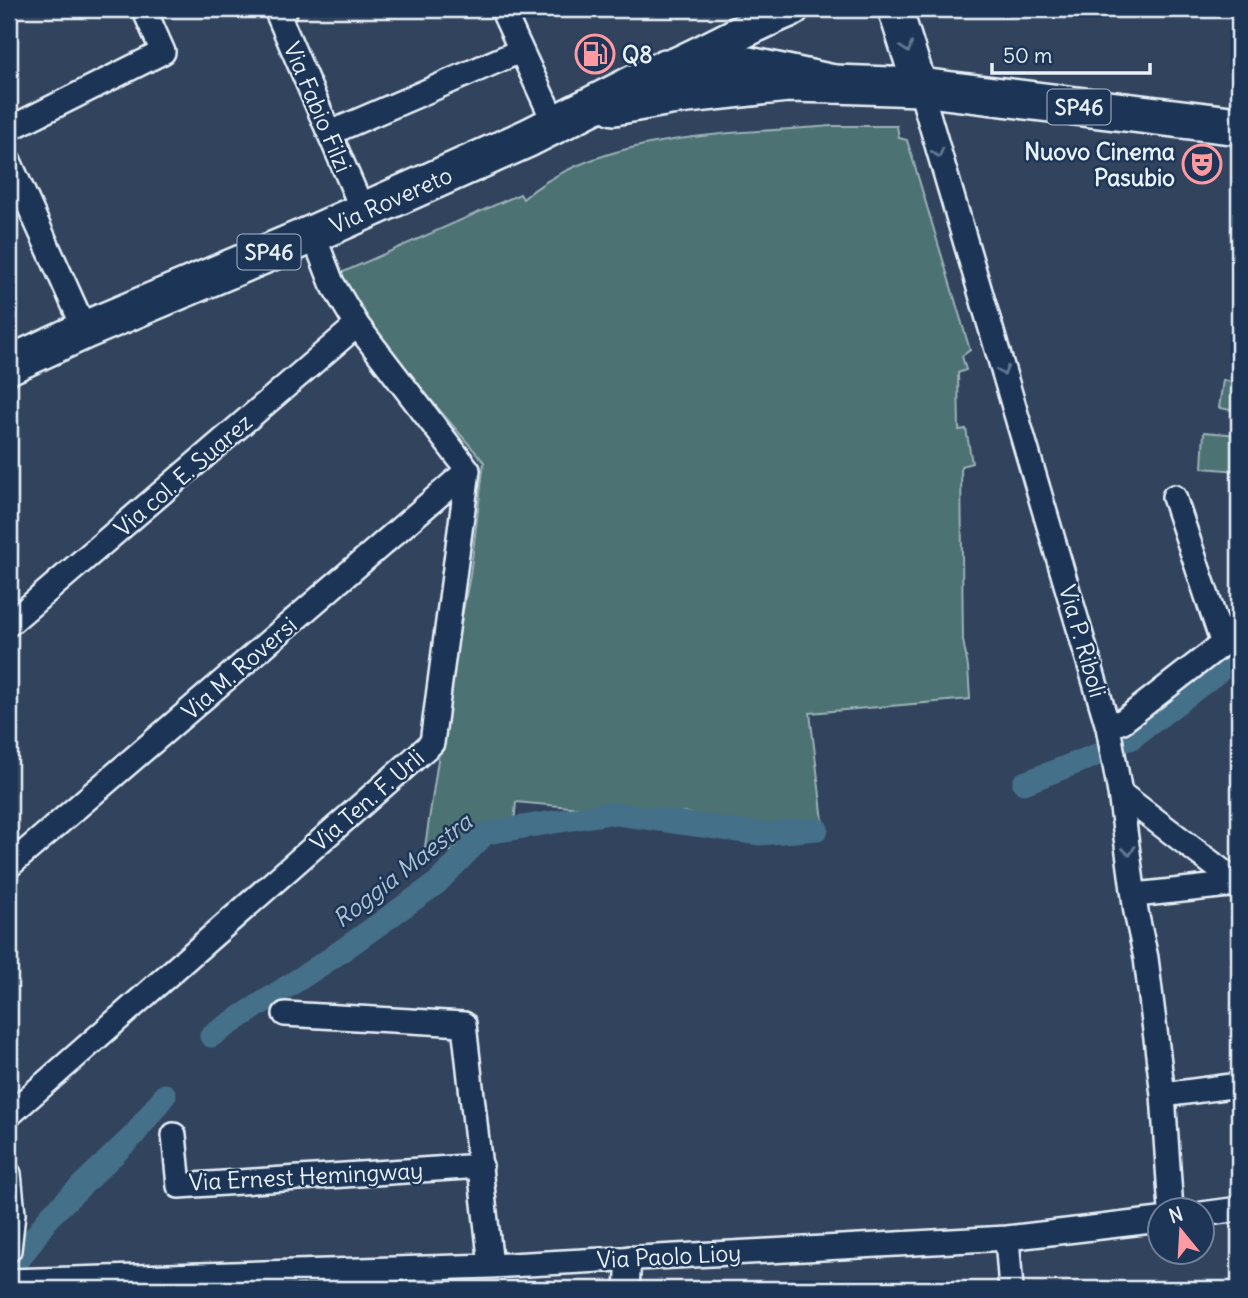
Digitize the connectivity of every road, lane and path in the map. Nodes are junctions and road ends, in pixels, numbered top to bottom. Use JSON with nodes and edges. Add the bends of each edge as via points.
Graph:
{"nodes":[{"id":1,"x":144,"y":9,"type":"edge"},
{"id":2,"x":286,"y":9,"type":"edge"},
{"id":3,"x":502,"y":9,"type":"edge"},
{"id":4,"x":792,"y":9,"type":"edge"},
{"id":5,"x":895,"y":9,"type":"edge"},
{"id":6,"x":742,"y":50,"type":"junction"},
{"id":7,"x":520,"y":51,"type":"junction"},
{"id":8,"x":661,"y":80,"type":"junction"},
{"id":9,"x":834,"y":84,"type":"junction"},
{"id":10,"x":920,"y":87,"type":"junction"},
{"id":11,"x":566,"y":118,"type":"junction"},
{"id":12,"x":1239,"y":126,"type":"edge"},
{"id":13,"x":9,"y":128,"type":"edge"},
{"id":14,"x":330,"y":133,"type":"junction"},
{"id":15,"x":9,"y":161,"type":"edge"},
{"id":16,"x":363,"y":211,"type":"junction"},
{"id":17,"x":313,"y":234,"type":"junction"},
{"id":18,"x":357,"y":325,"type":"junction"},
{"id":19,"x":85,"y":330,"type":"junction"},
{"id":20,"x":9,"y":365,"type":"edge"},
{"id":21,"x":468,"y":470,"type":"junction"},
{"id":22,"x":1174,"y":496,"type":"dead end"},
{"id":23,"x":9,"y":624,"type":"edge"},
{"id":24,"x":1231,"y":637,"type":"edge"},
{"id":25,"x":1108,"y":727,"type":"junction"},
{"id":26,"x":1121,"y":793,"type":"junction"},
{"id":27,"x":9,"y":866,"type":"edge"},
{"id":28,"x":1239,"y":884,"type":"edge"},
{"id":29,"x":1135,"y":895,"type":"junction"},
{"id":30,"x":285,"y":1014,"type":"dead end"},
{"id":31,"x":1239,"y":1085,"type":"edge"},
{"id":32,"x":1163,"y":1095,"type":"junction"},
{"id":33,"x":9,"y":1115,"type":"edge"},
{"id":34,"x":174,"y":1135,"type":"dead end"},
{"id":35,"x":481,"y":1166,"type":"junction"},
{"id":36,"x":9,"y":1174,"type":"edge"},
{"id":37,"x":1170,"y":1196,"type":"edge"},
{"id":38,"x":1239,"y":1209,"type":"edge"},
{"id":39,"x":1216,"y":1212,"type":"edge"},
{"id":40,"x":1146,"y":1222,"type":"edge"},
{"id":41,"x":1007,"y":1238,"type":"junction"},
{"id":42,"x":9,"y":1250,"type":"edge"},
{"id":43,"x":629,"y":1258,"type":"junction"},
{"id":44,"x":491,"y":1266,"type":"junction"},
{"id":45,"x":9,"y":1281,"type":"edge"},
{"id":46,"x":627,"y":1289,"type":"edge"},
{"id":47,"x":1011,"y":1289,"type":"edge"}],
"edges":[{"from":1,"to":13,"type":"street","via":[[163,52]]},
{"from":2,"to":14,"type":"street","name":"Via Fabio Filzi","via":[[277,12]]},
{"from":3,"to":7,"type":"street"},
{"from":4,"to":6,"type":"street","name":"Via Rovereto"},
{"from":5,"to":10,"type":"street","one_way":true},
{"from":6,"to":8,"type":"main road","number":"SP46"},
{"from":6,"to":8,"type":"street","name":"Via Rovereto","via":[[708,50]]},
{"from":6,"to":9,"type":"main road","number":"SP46"},
{"from":7,"to":11,"type":"street"},
{"from":7,"to":14,"type":"street"},
{"from":8,"to":9,"type":"main road","number":"SP46"},
{"from":8,"to":11,"type":"main road","name":"Via Rovereto","number":"SP46"},
{"from":9,"to":10,"type":"main road","number":"SP46"},
{"from":10,"to":12,"type":"main road","number":"SP46"},
{"from":10,"to":25,"type":"street","name":"Via P. Riboli","one_way":true},
{"from":11,"to":16,"type":"main road","name":"Via Rovereto","number":"SP46"},
{"from":14,"to":16,"type":"street","name":"Via Fabio Filzi"},
{"from":15,"to":19,"type":"street"},
{"from":16,"to":17,"type":"main road","name":"Via Rovereto","number":"SP46"},
{"from":17,"to":18,"type":"street","via":[[332,283]]},
{"from":17,"to":19,"type":"main road","name":"Via Rovereto","number":"SP46"},
{"from":18,"to":21,"type":"street"},
{"from":18,"to":23,"type":"street","name":"Via col. E. Suarez"},
{"from":19,"to":20,"type":"main road","name":"Via Rovereto","number":"SP46"},
{"from":21,"to":27,"type":"street","name":"Via M. Roversi"},
{"from":21,"to":33,"type":"street","name":"Via Ten. F. Urli","via":[[432,743]]},
{"from":22,"to":24,"type":"street"},
{"from":24,"to":25,"type":"street","via":[[1123,721]]},
{"from":25,"to":26,"type":"street","name":"Via P. Riboli"},
{"from":26,"to":28,"type":"street"},
{"from":26,"to":29,"type":"street","name":"Via P. Riboli","one_way":true},
{"from":28,"to":29,"type":"street"},
{"from":29,"to":32,"type":"street","name":"Via P. Riboli"},
{"from":30,"to":35,"type":"street","via":[[464,1024]]},
{"from":31,"to":32,"type":"street"},
{"from":32,"to":37,"type":"street","name":"Via P. Riboli"},
{"from":34,"to":35,"type":"street","name":"Via Ernest Hemingway","via":[[179,1186]]},
{"from":35,"to":44,"type":"street"},
{"from":36,"to":42,"type":"street","via":[[13,1214]]},
{"from":38,"to":39,"type":"street"},
{"from":40,"to":41,"type":"street","name":"Via Paolo Lioy"},
{"from":41,"to":43,"type":"street","name":"Via Paolo Lioy"},
{"from":41,"to":47,"type":"street"},
{"from":43,"to":44,"type":"street","name":"Via Paolo Lioy"},
{"from":43,"to":46,"type":"street"},
{"from":44,"to":45,"type":"street","name":"Via Paolo Lioy"}]}
